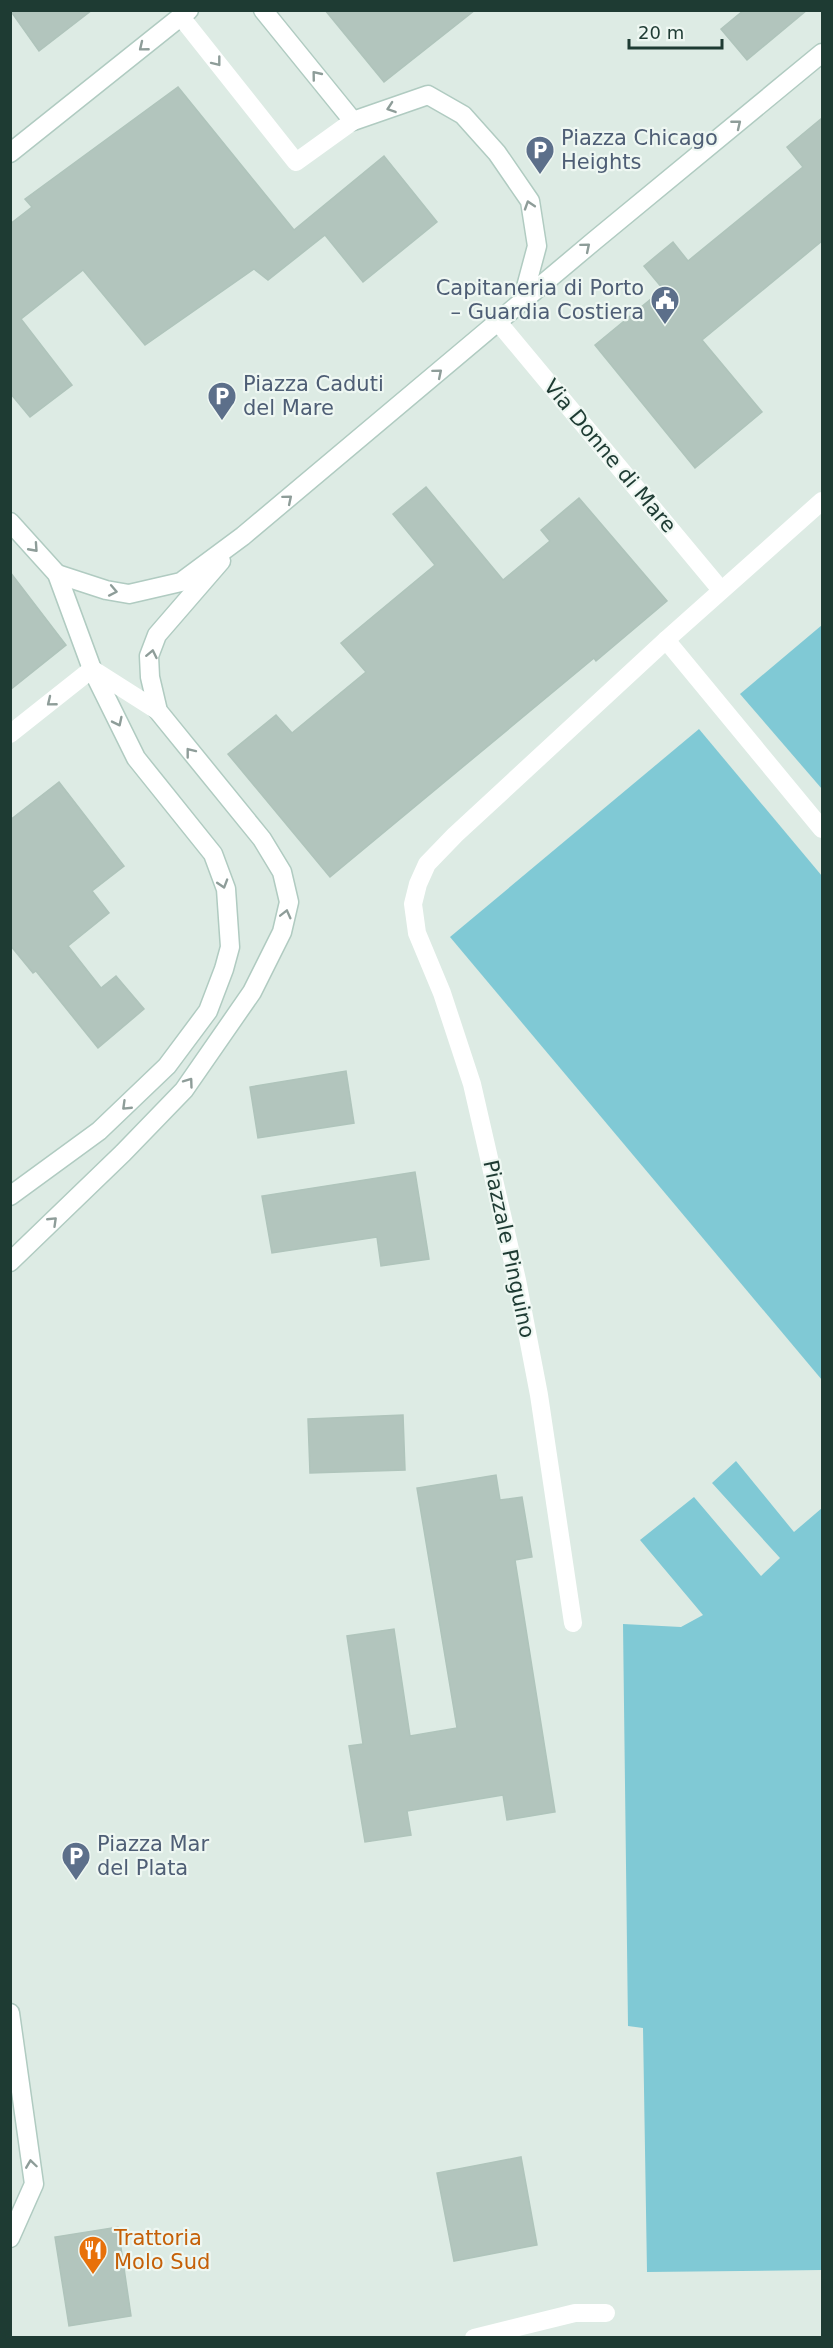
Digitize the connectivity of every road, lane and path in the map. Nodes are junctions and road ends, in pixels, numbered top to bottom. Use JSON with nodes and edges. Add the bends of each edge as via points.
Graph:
{"nodes":[{"id":1,"x":263,"y":10,"type":"edge"},
{"id":2,"x":185,"y":14,"type":"edge"},
{"id":3,"x":822,"y":53,"type":"edge"},
{"id":4,"x":353,"y":121,"type":"junction"},
{"id":5,"x":10,"y":153,"type":"edge"},
{"id":6,"x":522,"y":302,"type":"junction"},
{"id":7,"x":498,"y":322,"type":"junction"},
{"id":8,"x":822,"y":501,"type":"edge"},
{"id":9,"x":10,"y":522,"type":"edge"},
{"id":10,"x":243,"y":536,"type":"junction"},
{"id":11,"x":57,"y":574,"type":"junction"},
{"id":12,"x":721,"y":590,"type":"junction"},
{"id":13,"x":666,"y":640,"type":"junction"},
{"id":14,"x":92,"y":669,"type":"junction"},
{"id":15,"x":158,"y":711,"type":"junction"},
{"id":16,"x":10,"y":734,"type":"edge"},
{"id":17,"x":822,"y":829,"type":"edge"},
{"id":18,"x":10,"y":1196,"type":"edge"},
{"id":19,"x":10,"y":1262,"type":"edge"},
{"id":20,"x":573,"y":1623,"type":"dead end"},
{"id":21,"x":10,"y":2013,"type":"edge"},
{"id":22,"x":10,"y":2238,"type":"edge"},
{"id":23,"x":606,"y":2313,"type":"dead end"},
{"id":24,"x":474,"y":2337,"type":"edge"}],
"edges":[{"from":4,"to":1,"type":"street","one_way":true},
{"from":2,"to":4,"type":"street","one_way":true,"via":[[296,162]]},
{"from":2,"to":5,"type":"street","one_way":true},
{"from":6,"to":3,"type":"street","one_way":true},
{"from":6,"to":4,"type":"street","one_way":true,"via":[[537,246],[530,201],[497,153],[463,115],[428,95]]},
{"from":6,"to":7,"type":"street"},
{"from":10,"to":7,"type":"street","one_way":true},
{"from":7,"to":12,"type":"street","name":"Via Donne di Mare"},
{"from":8,"to":12,"type":"street"},
{"from":9,"to":11,"type":"street","one_way":true},
{"from":11,"to":10,"type":"street","one_way":true,"via":[[106,590],[129,594],[147,591],[181,582]]},
{"from":15,"to":10,"type":"street","one_way":true,"via":[[149,656],[157,635]]},
{"from":11,"to":14,"type":"street"},
{"from":12,"to":13,"type":"street"},
{"from":13,"to":17,"type":"street"},
{"from":13,"to":20,"type":"street","name":"Piazzale Pinguino","via":[[427,864],[412,904],[417,933],[472,1084],[517,1281],[539,1395]]},
{"from":14,"to":15,"type":"street"},
{"from":14,"to":16,"type":"street","one_way":true},
{"from":14,"to":18,"type":"street","one_way":true,"via":[[136,758],[213,854],[226,889],[230,947],[208,1011],[167,1066],[99,1131]]},
{"from":19,"to":15,"type":"street","one_way":true,"via":[[184,1089],[252,992],[282,932],[289,902],[282,872],[262,839]]},
{"from":22,"to":21,"type":"street","one_way":true,"via":[[34,2184]]},
{"from":23,"to":24,"type":"street","via":[[575,2313]]}]}
